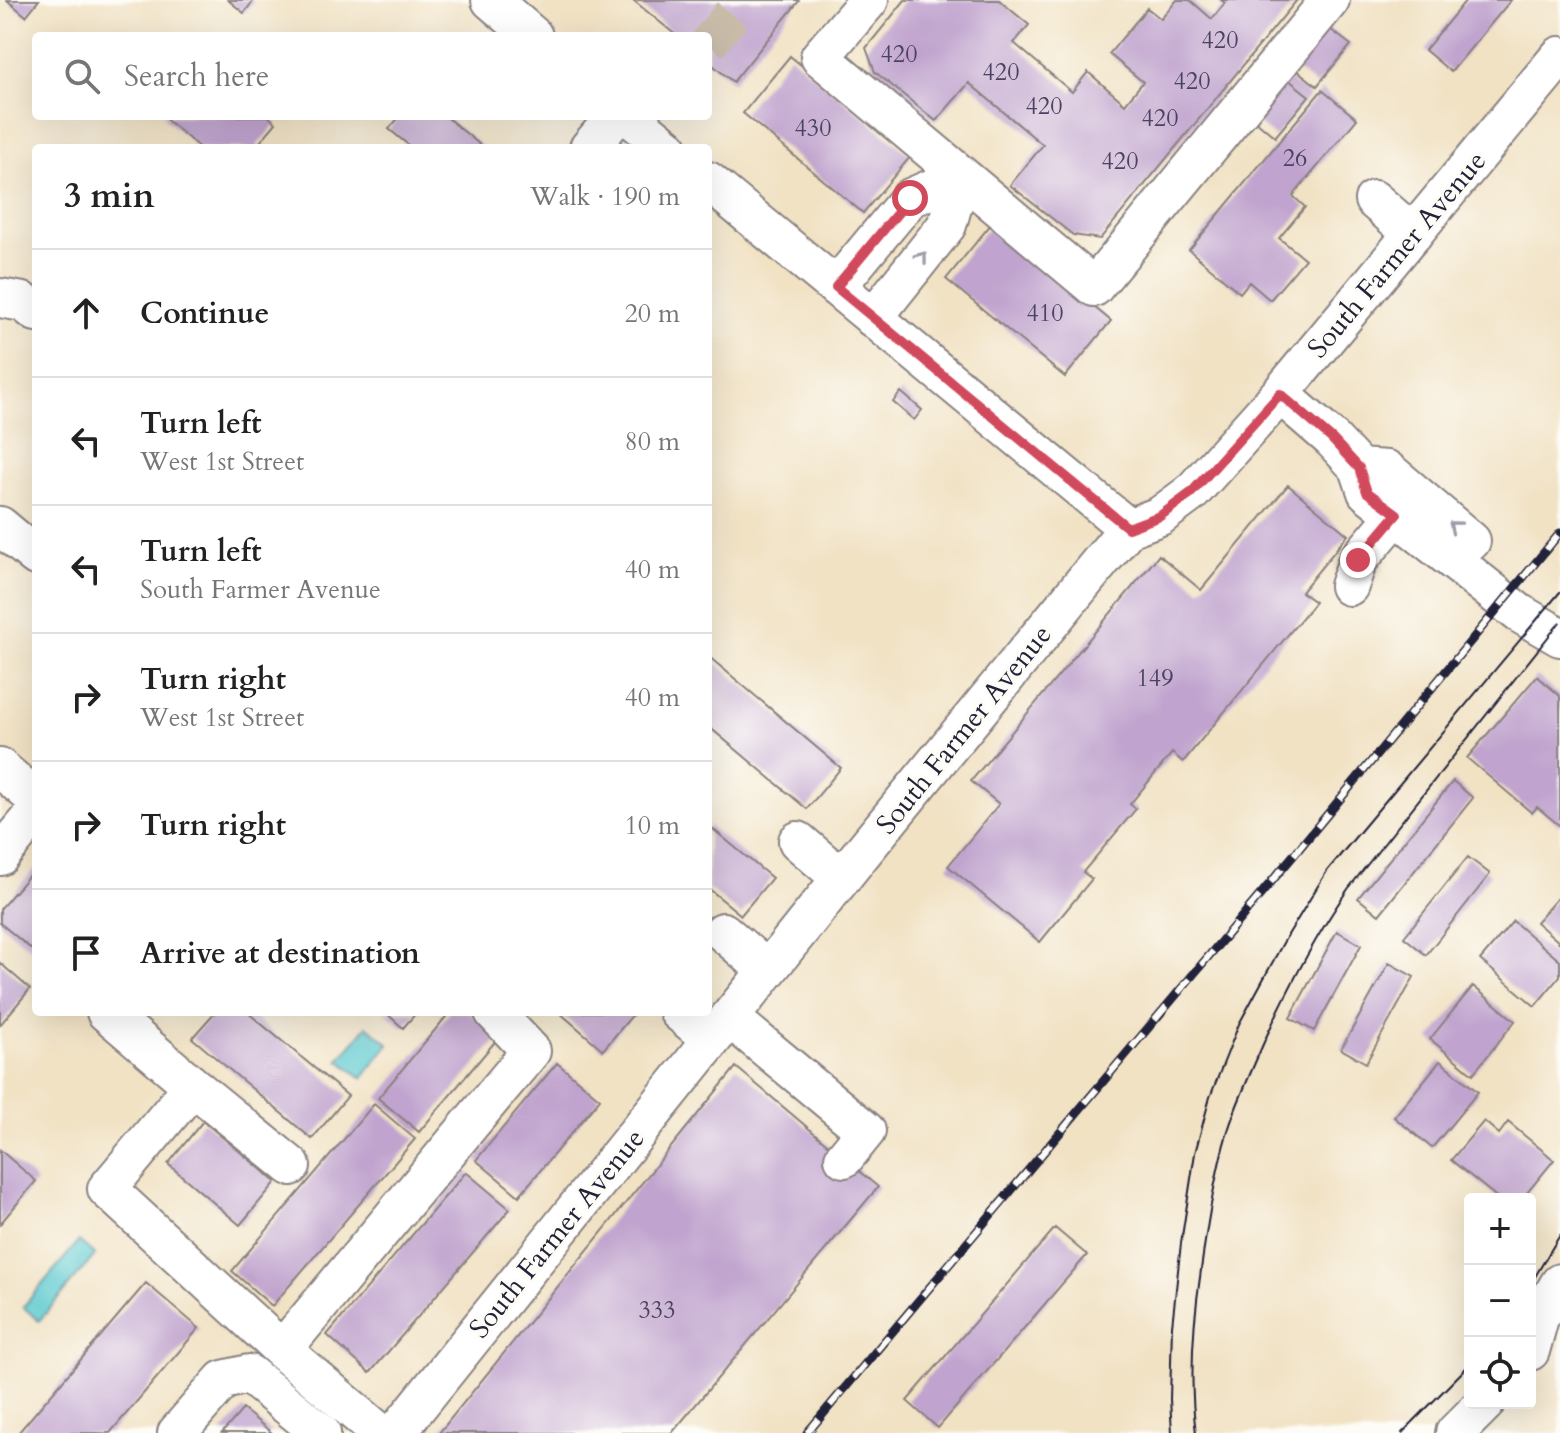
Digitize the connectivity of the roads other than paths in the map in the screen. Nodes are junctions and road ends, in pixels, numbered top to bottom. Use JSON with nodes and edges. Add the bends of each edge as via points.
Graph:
{"nodes":[{"id":1,"x":491,"y":0,"type":"edge"},
{"id":2,"x":869,"y":0,"type":"edge"},
{"id":3,"x":1330,"y":0,"type":"edge"},
{"id":4,"x":528,"y":32,"type":"edge"},
{"id":5,"x":1560,"y":56,"type":"edge"},
{"id":6,"x":641,"y":125,"type":"edge"},
{"id":7,"x":598,"y":144,"type":"edge"},
{"id":8,"x":961,"y":176,"type":"junction"},
{"id":9,"x":712,"y":184,"type":"edge"},
{"id":10,"x":1374,"y":200,"type":"dead end"},
{"id":11,"x":1413,"y":234,"type":"junction"},
{"id":12,"x":836,"y":287,"type":"junction"},
{"id":13,"x":873,"y":318,"type":"junction"},
{"id":14,"x":1280,"y":394,"type":"junction"},
{"id":15,"x":1359,"y":468,"type":"junction"},
{"id":16,"x":1397,"y":514,"type":"junction"},
{"id":17,"x":0,"y":526,"type":"edge"},
{"id":18,"x":1128,"y":528,"type":"junction"},
{"id":19,"x":32,"y":553,"type":"edge"},
{"id":20,"x":1349,"y":586,"type":"dead end"},
{"id":21,"x":1560,"y":607,"type":"edge"},
{"id":22,"x":1560,"y":637,"type":"edge"},
{"id":23,"x":0,"y":768,"type":"edge"},
{"id":24,"x":32,"y":796,"type":"edge"},
{"id":25,"x":32,"y":818,"type":"edge"},
{"id":26,"x":798,"y":841,"type":"dead end"},
{"id":27,"x":0,"y":856,"type":"edge"},
{"id":28,"x":841,"y":878,"type":"junction"},
{"id":29,"x":723,"y":932,"type":"dead end"},
{"id":30,"x":767,"y":970,"type":"junction"},
{"id":31,"x":111,"y":1016,"type":"edge"},
{"id":32,"x":498,"y":1016,"type":"edge"},
{"id":33,"x":690,"y":1016,"type":"edge"},
{"id":34,"x":721,"y":1028,"type":"junction"},
{"id":35,"x":193,"y":1086,"type":"junction"},
{"id":36,"x":844,"y":1158,"type":"dead end"},
{"id":37,"x":291,"y":1166,"type":"dead end"},
{"id":38,"x":1560,"y":1283,"type":"edge"},
{"id":39,"x":1534,"y":1337,"type":"edge"},
{"id":40,"x":1560,"y":1342,"type":"edge"},
{"id":41,"x":282,"y":1350,"type":"junction"},
{"id":42,"x":1536,"y":1352,"type":"edge"},
{"id":43,"x":1479,"y":1409,"type":"edge"},
{"id":44,"x":177,"y":1433,"type":"edge"},
{"id":45,"x":321,"y":1433,"type":"edge"},
{"id":46,"x":380,"y":1433,"type":"edge"},
{"id":47,"x":396,"y":1433,"type":"edge"},
{"id":48,"x":1455,"y":1433,"type":"edge"}],
"edges":[{"from":1,"to":4,"type":"street"},
{"from":2,"to":8,"type":"street","via":[[820,57]]},
{"from":3,"to":8,"type":"street","via":[[1094,287]]},
{"from":5,"to":11,"type":"street","name":"South Farmer Avenue"},
{"from":6,"to":7,"type":"street"},
{"from":8,"to":12,"type":"street","via":[[910,198]]},
{"from":13,"to":8,"type":"street","one_way":true,"via":[[947,225]]},
{"from":9,"to":12,"type":"street"},
{"from":10,"to":11,"type":"street"},
{"from":11,"to":14,"type":"street","name":"South Farmer Avenue"},
{"from":12,"to":13,"type":"street"},
{"from":13,"to":18,"type":"street"},
{"from":14,"to":15,"type":"street"},
{"from":14,"to":18,"type":"street","name":"South Farmer Avenue","via":[[1191,493],[1160,516]]},
{"from":15,"to":16,"type":"street","via":[[1367,492]]},
{"from":21,"to":15,"type":"street","one_way":true,"via":[[1535,594],[1387,470]]},
{"from":16,"to":20,"type":"street","via":[[1358,560]]},
{"from":16,"to":22,"type":"street","via":[[1519,613]]},
{"from":17,"to":19,"type":"street"},
{"from":18,"to":28,"type":"street","name":"South Farmer Avenue"},
{"from":23,"to":24,"type":"street"},
{"from":25,"to":27,"type":"street"},
{"from":26,"to":28,"type":"street"},
{"from":28,"to":30,"type":"street","name":"South Farmer Avenue"},
{"from":29,"to":30,"type":"street"},
{"from":30,"to":34,"type":"street","name":"South Farmer Avenue"},
{"from":31,"to":35,"type":"street"},
{"from":32,"to":41,"type":"street","via":[[531,1051]]},
{"from":33,"to":34,"type":"street"},
{"from":34,"to":36,"type":"street","via":[[866,1131]]},
{"from":34,"to":47,"type":"street","name":"South Farmer Avenue"},
{"from":35,"to":37,"type":"street"},
{"from":35,"to":41,"type":"street","via":[[107,1189]]},
{"from":38,"to":39,"type":"street"},
{"from":40,"to":42,"type":"street"},
{"from":41,"to":46,"type":"street"},
{"from":43,"to":48,"type":"street"},
{"from":44,"to":45,"type":"street","via":[[223,1380],[249,1374]]}]}
